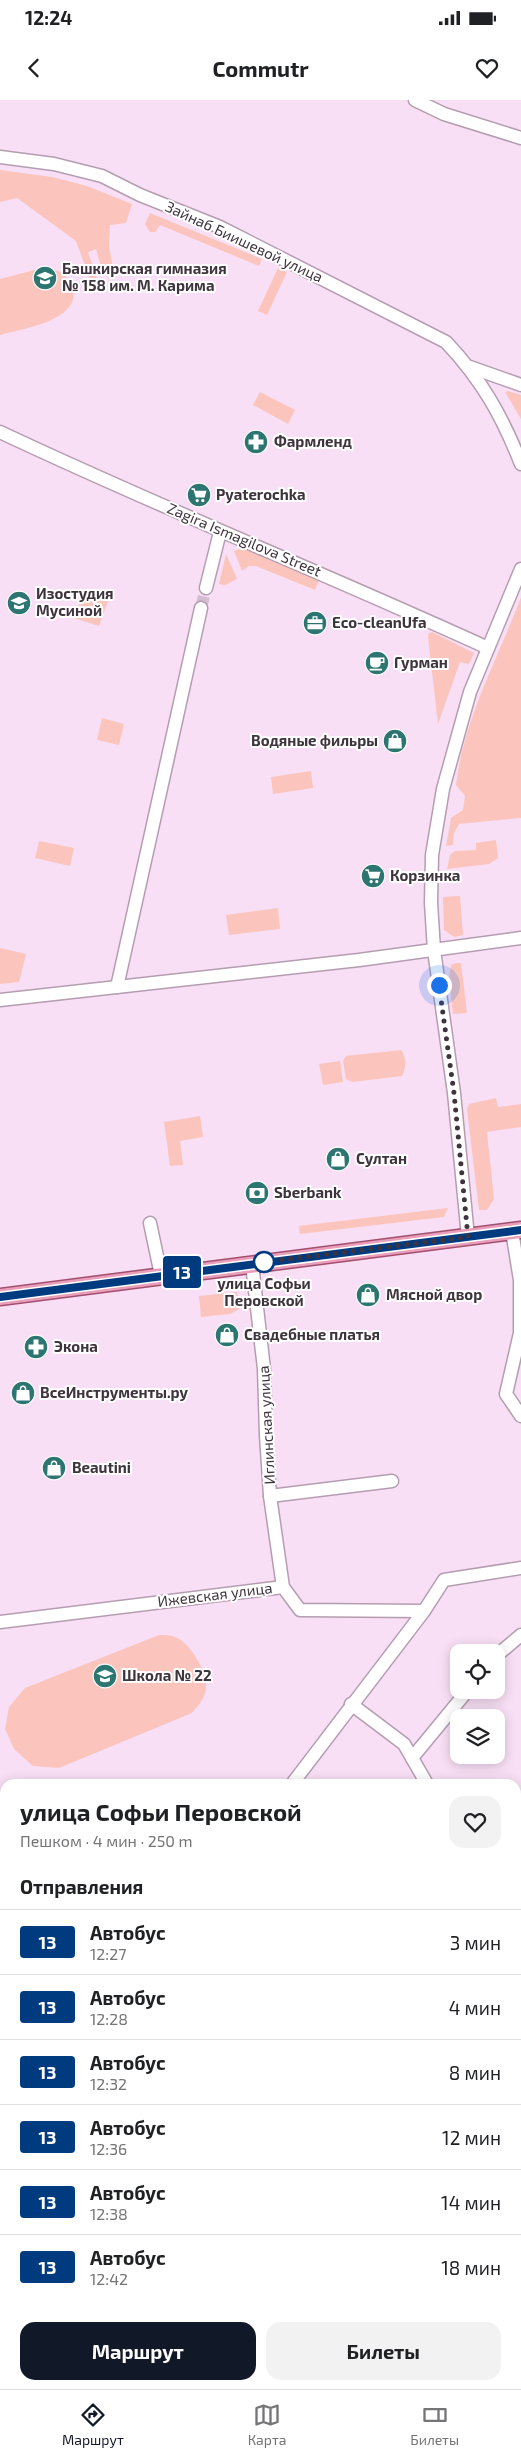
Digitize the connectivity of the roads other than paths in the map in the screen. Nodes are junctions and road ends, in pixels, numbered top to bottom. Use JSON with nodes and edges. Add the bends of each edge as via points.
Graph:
{"nodes":[{"id":1,"x":415,"y":100,"type":"edge"},
{"id":2,"x":521,"y":138,"type":"edge"},
{"id":3,"x":0,"y":157,"type":"edge"},
{"id":4,"x":470,"y":367,"type":"junction"},
{"id":5,"x":521,"y":385,"type":"edge"},
{"id":6,"x":0,"y":432,"type":"edge"},
{"id":7,"x":521,"y":464,"type":"edge"},
{"id":8,"x":220,"y":532,"type":"junction"},
{"id":9,"x":521,"y":569,"type":"edge"},
{"id":10,"x":206,"y":588,"type":"tunnel mouth"},
{"id":11,"x":201,"y":608,"type":"tunnel mouth"},
{"id":12,"x":488,"y":648,"type":"junction"},
{"id":13,"x":521,"y":938,"type":"edge"},
{"id":14,"x":434,"y":950,"type":"junction"},
{"id":15,"x":117,"y":987,"type":"junction"},
{"id":16,"x":0,"y":1000,"type":"edge"},
{"id":17,"x":150,"y":1223,"type":"dead end"},
{"id":18,"x":516,"y":1231,"type":"edge"},
{"id":19,"x":468,"y":1237,"type":"junction"},
{"id":20,"x":252,"y":1264,"type":"junction"},
{"id":21,"x":161,"y":1275,"type":"junction"},
{"id":22,"x":0,"y":1297,"type":"edge"},
{"id":23,"x":521,"y":1416,"type":"edge"},
{"id":24,"x":392,"y":1481,"type":"dead end"},
{"id":25,"x":270,"y":1496,"type":"junction"},
{"id":26,"x":521,"y":1568,"type":"edge"},
{"id":27,"x":283,"y":1587,"type":"junction"},
{"id":28,"x":424,"y":1611,"type":"junction"},
{"id":29,"x":0,"y":1622,"type":"edge"},
{"id":30,"x":521,"y":1635,"type":"edge"},
{"id":31,"x":505,"y":1648,"type":"edge"},
{"id":32,"x":461,"y":1699,"type":"edge"},
{"id":33,"x":351,"y":1704,"type":"junction"},
{"id":34,"x":412,"y":1758,"type":"junction"},
{"id":35,"x":296,"y":1779,"type":"edge"},
{"id":36,"x":424,"y":1779,"type":"edge"}],
"edges":[{"from":1,"to":2,"type":"street","via":[[444,114]]},
{"from":3,"to":4,"type":"street","name":"Зайнаб Биишевой улица","via":[[54,164],[102,176],[220,227],[446,342]]},
{"from":4,"to":5,"type":"street","name":"Зайнаб Биишевой улица"},
{"from":4,"to":7,"type":"street","name":"Зайнаб Биишевой улица","via":[[501,416]]},
{"from":6,"to":8,"type":"street","name":"Zagira Ismagilova Street"},
{"from":8,"to":10,"type":"street"},
{"from":8,"to":12,"type":"street","name":"Zagira Ismagilova Street","via":[[289,559]]},
{"from":9,"to":12,"type":"street"},
{"from":11,"to":15,"type":"street"},
{"from":12,"to":14,"type":"street","via":[[470,692],[442,789],[432,855]]},
{"from":13,"to":14,"type":"street"},
{"from":14,"to":15,"type":"street"},
{"from":14,"to":19,"type":"street","via":[[454,1093]]},
{"from":15,"to":16,"type":"street"},
{"from":17,"to":21,"type":"street"},
{"from":18,"to":19,"type":"main road"},
{"from":18,"to":23,"type":"street","via":[[520,1333],[506,1394]]},
{"from":19,"to":20,"type":"main road"},
{"from":20,"to":21,"type":"main road"},
{"from":20,"to":25,"type":"street","name":"Иглинская улица","via":[[264,1369]]},
{"from":21,"to":22,"type":"main road"},
{"from":24,"to":25,"type":"street"},
{"from":25,"to":27,"type":"street","name":"Иглинская улица"},
{"from":26,"to":28,"type":"street","via":[[444,1580]]},
{"from":27,"to":28,"type":"street","name":"Ижевская улица","via":[[300,1610]]},
{"from":27,"to":29,"type":"street","name":"Ижевская улица"},
{"from":28,"to":33,"type":"street"},
{"from":30,"to":31,"type":"street"},
{"from":32,"to":34,"type":"street"},
{"from":33,"to":34,"type":"street","via":[[404,1744]]},
{"from":33,"to":35,"type":"street"},
{"from":34,"to":36,"type":"street"}]}
